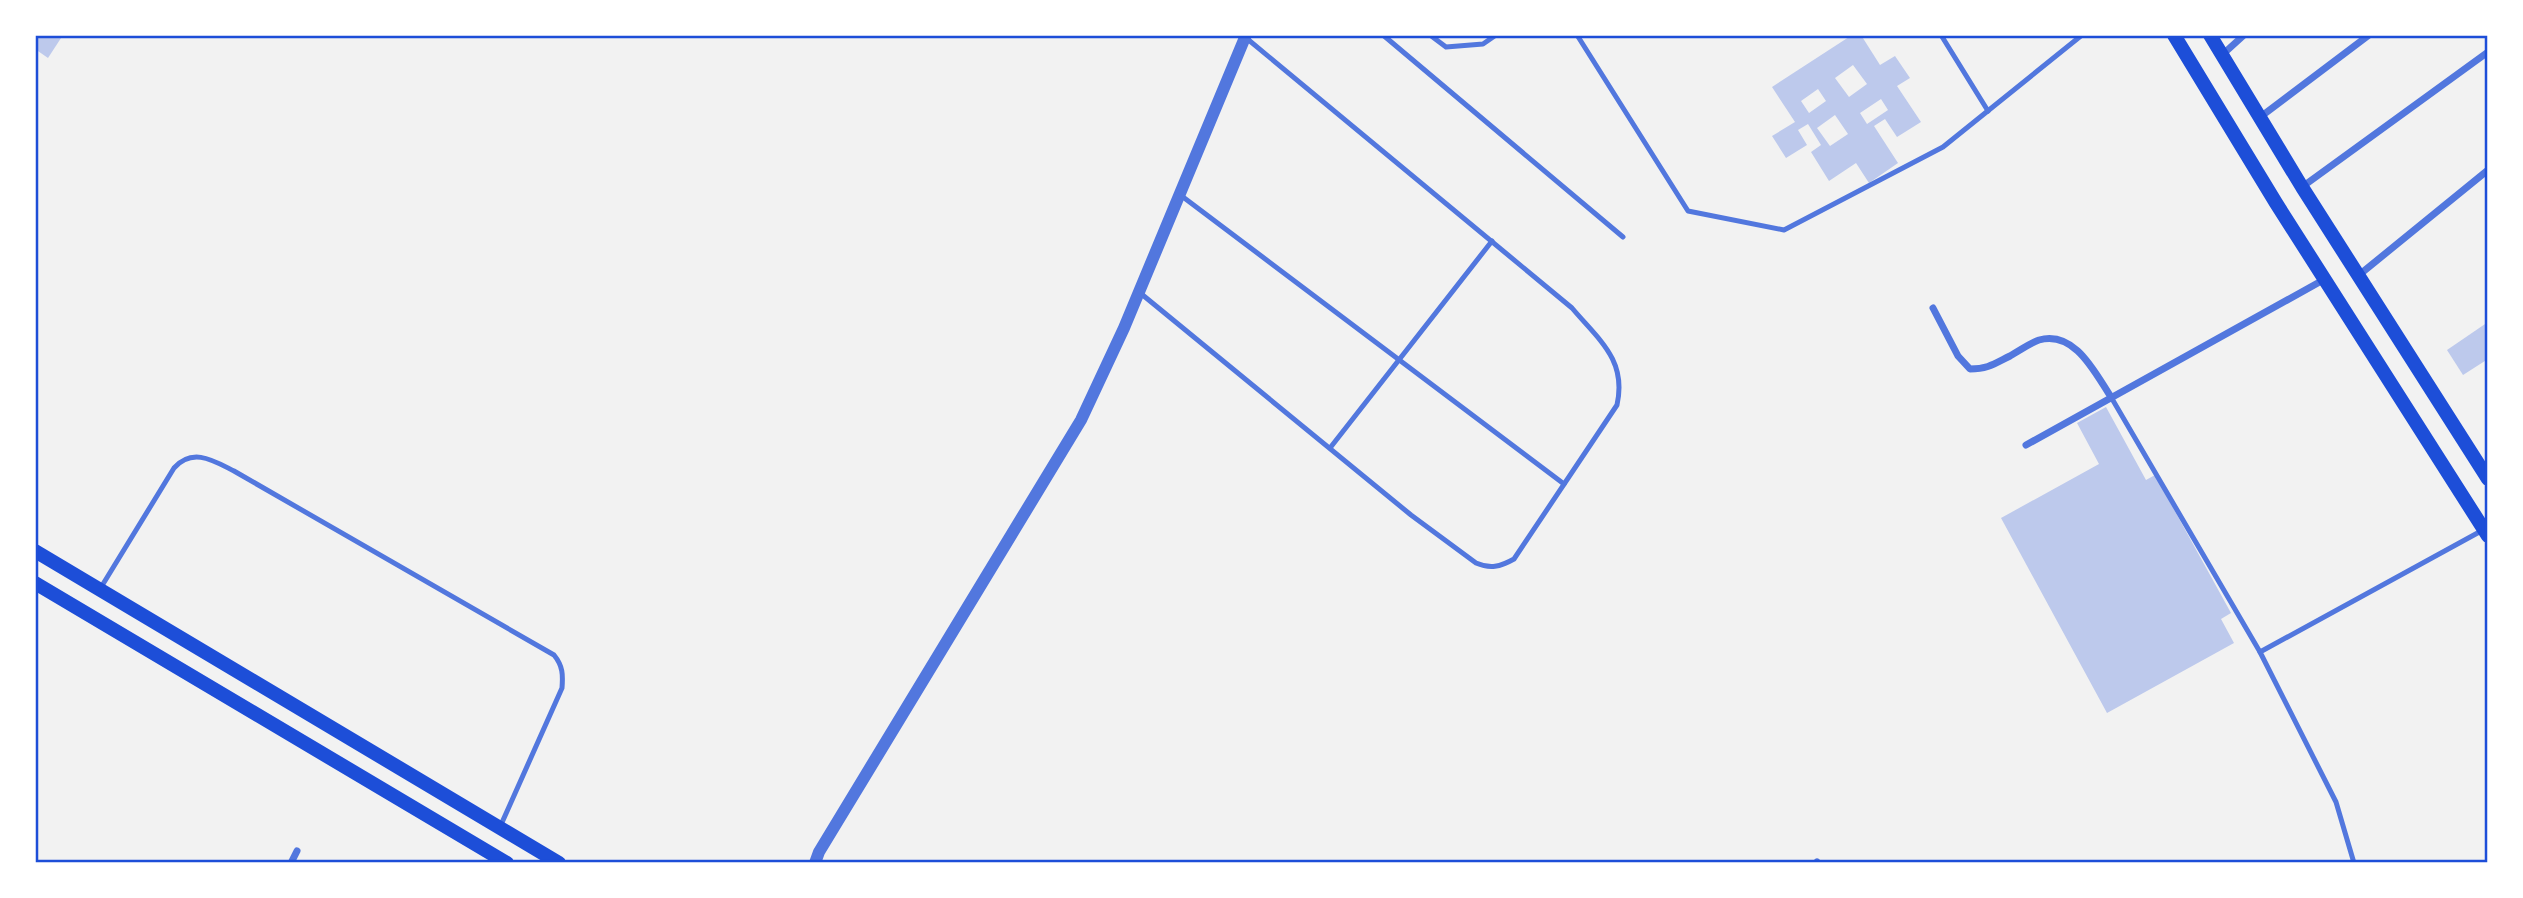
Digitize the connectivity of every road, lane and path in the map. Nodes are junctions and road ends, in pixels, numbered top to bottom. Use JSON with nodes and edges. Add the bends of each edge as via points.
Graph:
{"nodes":[{"id":1,"x":1382,"y":35,"type":"edge"},
{"id":2,"x":1430,"y":35,"type":"edge"},
{"id":3,"x":1496,"y":35,"type":"edge"},
{"id":4,"x":1577,"y":35,"type":"edge"},
{"id":5,"x":1941,"y":35,"type":"edge"},
{"id":6,"x":2082,"y":35,"type":"edge"},
{"id":7,"x":2174,"y":35,"type":"edge"},
{"id":8,"x":2210,"y":35,"type":"edge"},
{"id":9,"x":2244,"y":35,"type":"edge"},
{"id":10,"x":2369,"y":35,"type":"edge"},
{"id":11,"x":1245,"y":36,"type":"edge"},
{"id":12,"x":2488,"y":52,"type":"edge"},
{"id":13,"x":2222,"y":55,"type":"junction"},
{"id":14,"x":1988,"y":111,"type":"junction"},
{"id":15,"x":2259,"y":118,"type":"junction"},
{"id":16,"x":2488,"y":170,"type":"edge"},
{"id":17,"x":2302,"y":187,"type":"junction"},
{"id":18,"x":1179,"y":194,"type":"junction"},
{"id":19,"x":1623,"y":237,"type":"dead end"},
{"id":20,"x":1492,"y":241,"type":"junction"},
{"id":21,"x":2358,"y":275,"type":"junction"},
{"id":22,"x":2326,"y":279,"type":"junction"},
{"id":23,"x":1139,"y":292,"type":"junction"},
{"id":24,"x":1933,"y":308,"type":"dead end"},
{"id":25,"x":1399,"y":360,"type":"junction"},
{"id":26,"x":2111,"y":397,"type":"junction"},
{"id":27,"x":2026,"y":445,"type":"dead end"},
{"id":28,"x":1330,"y":448,"type":"junction"},
{"id":29,"x":2488,"y":479,"type":"edge"},
{"id":30,"x":1564,"y":484,"type":"junction"},
{"id":31,"x":2486,"y":533,"type":"edge"},
{"id":32,"x":35,"y":551,"type":"edge"},
{"id":33,"x":35,"y":583,"type":"edge"},
{"id":34,"x":100,"y":589,"type":"junction"},
{"id":35,"x":2260,"y":652,"type":"junction"},
{"id":36,"x":499,"y":828,"type":"junction"},
{"id":37,"x":297,"y":851,"type":"dead end"},
{"id":38,"x":291,"y":863,"type":"edge"},
{"id":39,"x":507,"y":863,"type":"edge"},
{"id":40,"x":559,"y":863,"type":"edge"},
{"id":41,"x":815,"y":863,"type":"edge"},
{"id":42,"x":2354,"y":863,"type":"edge"}],
"edges":[{"from":1,"to":19,"type":"lane"},
{"from":2,"to":3,"type":"lane","via":[[1446,47],[1483,44]]},
{"from":4,"to":14,"type":"lane","via":[[1688,211],[1784,230],[1943,147]]},
{"from":5,"to":14,"type":"lane"},
{"from":6,"to":14,"type":"lane"},
{"from":7,"to":22,"type":"main road"},
{"from":8,"to":13,"type":"main road"},
{"from":9,"to":13,"type":"street"},
{"from":10,"to":15,"type":"street"},
{"from":11,"to":18,"type":"street"},
{"from":11,"to":20,"type":"lane"},
{"from":12,"to":17,"type":"street"},
{"from":13,"to":15,"type":"main road"},
{"from":15,"to":17,"type":"main road"},
{"from":16,"to":21,"type":"street"},
{"from":17,"to":21,"type":"main road"},
{"from":18,"to":23,"type":"street"},
{"from":18,"to":25,"type":"lane"},
{"from":20,"to":25,"type":"lane"},
{"from":20,"to":30,"type":"lane","via":[[1572,307],[1611,354],[1619,371],[1617,405]]},
{"from":21,"to":29,"type":"main road"},
{"from":22,"to":26,"type":"street"},
{"from":22,"to":31,"type":"main road"},
{"from":23,"to":28,"type":"lane"},
{"from":23,"to":41,"type":"street","via":[[1081,419]]},
{"from":24,"to":26,"type":"street","via":[[1958,356],[1970,369],[1986,369],[2038,340],[2053,339],[2079,351]]},
{"from":25,"to":28,"type":"lane"},
{"from":25,"to":30,"type":"lane"},
{"from":26,"to":27,"type":"street"},
{"from":26,"to":35,"type":"lane"},
{"from":28,"to":30,"type":"lane","via":[[1411,515],[1486,567],[1514,559]]},
{"from":31,"to":35,"type":"lane"},
{"from":32,"to":34,"type":"main road"},
{"from":33,"to":39,"type":"main road"},
{"from":34,"to":36,"type":"main road"},
{"from":34,"to":36,"type":"lane","via":[[174,468],[188,457],[198,456],[234,471],[554,655],[560,663],[562,688]]},
{"from":35,"to":42,"type":"lane","via":[[2336,802]]},
{"from":36,"to":40,"type":"main road"},
{"from":37,"to":38,"type":"street"}]}
